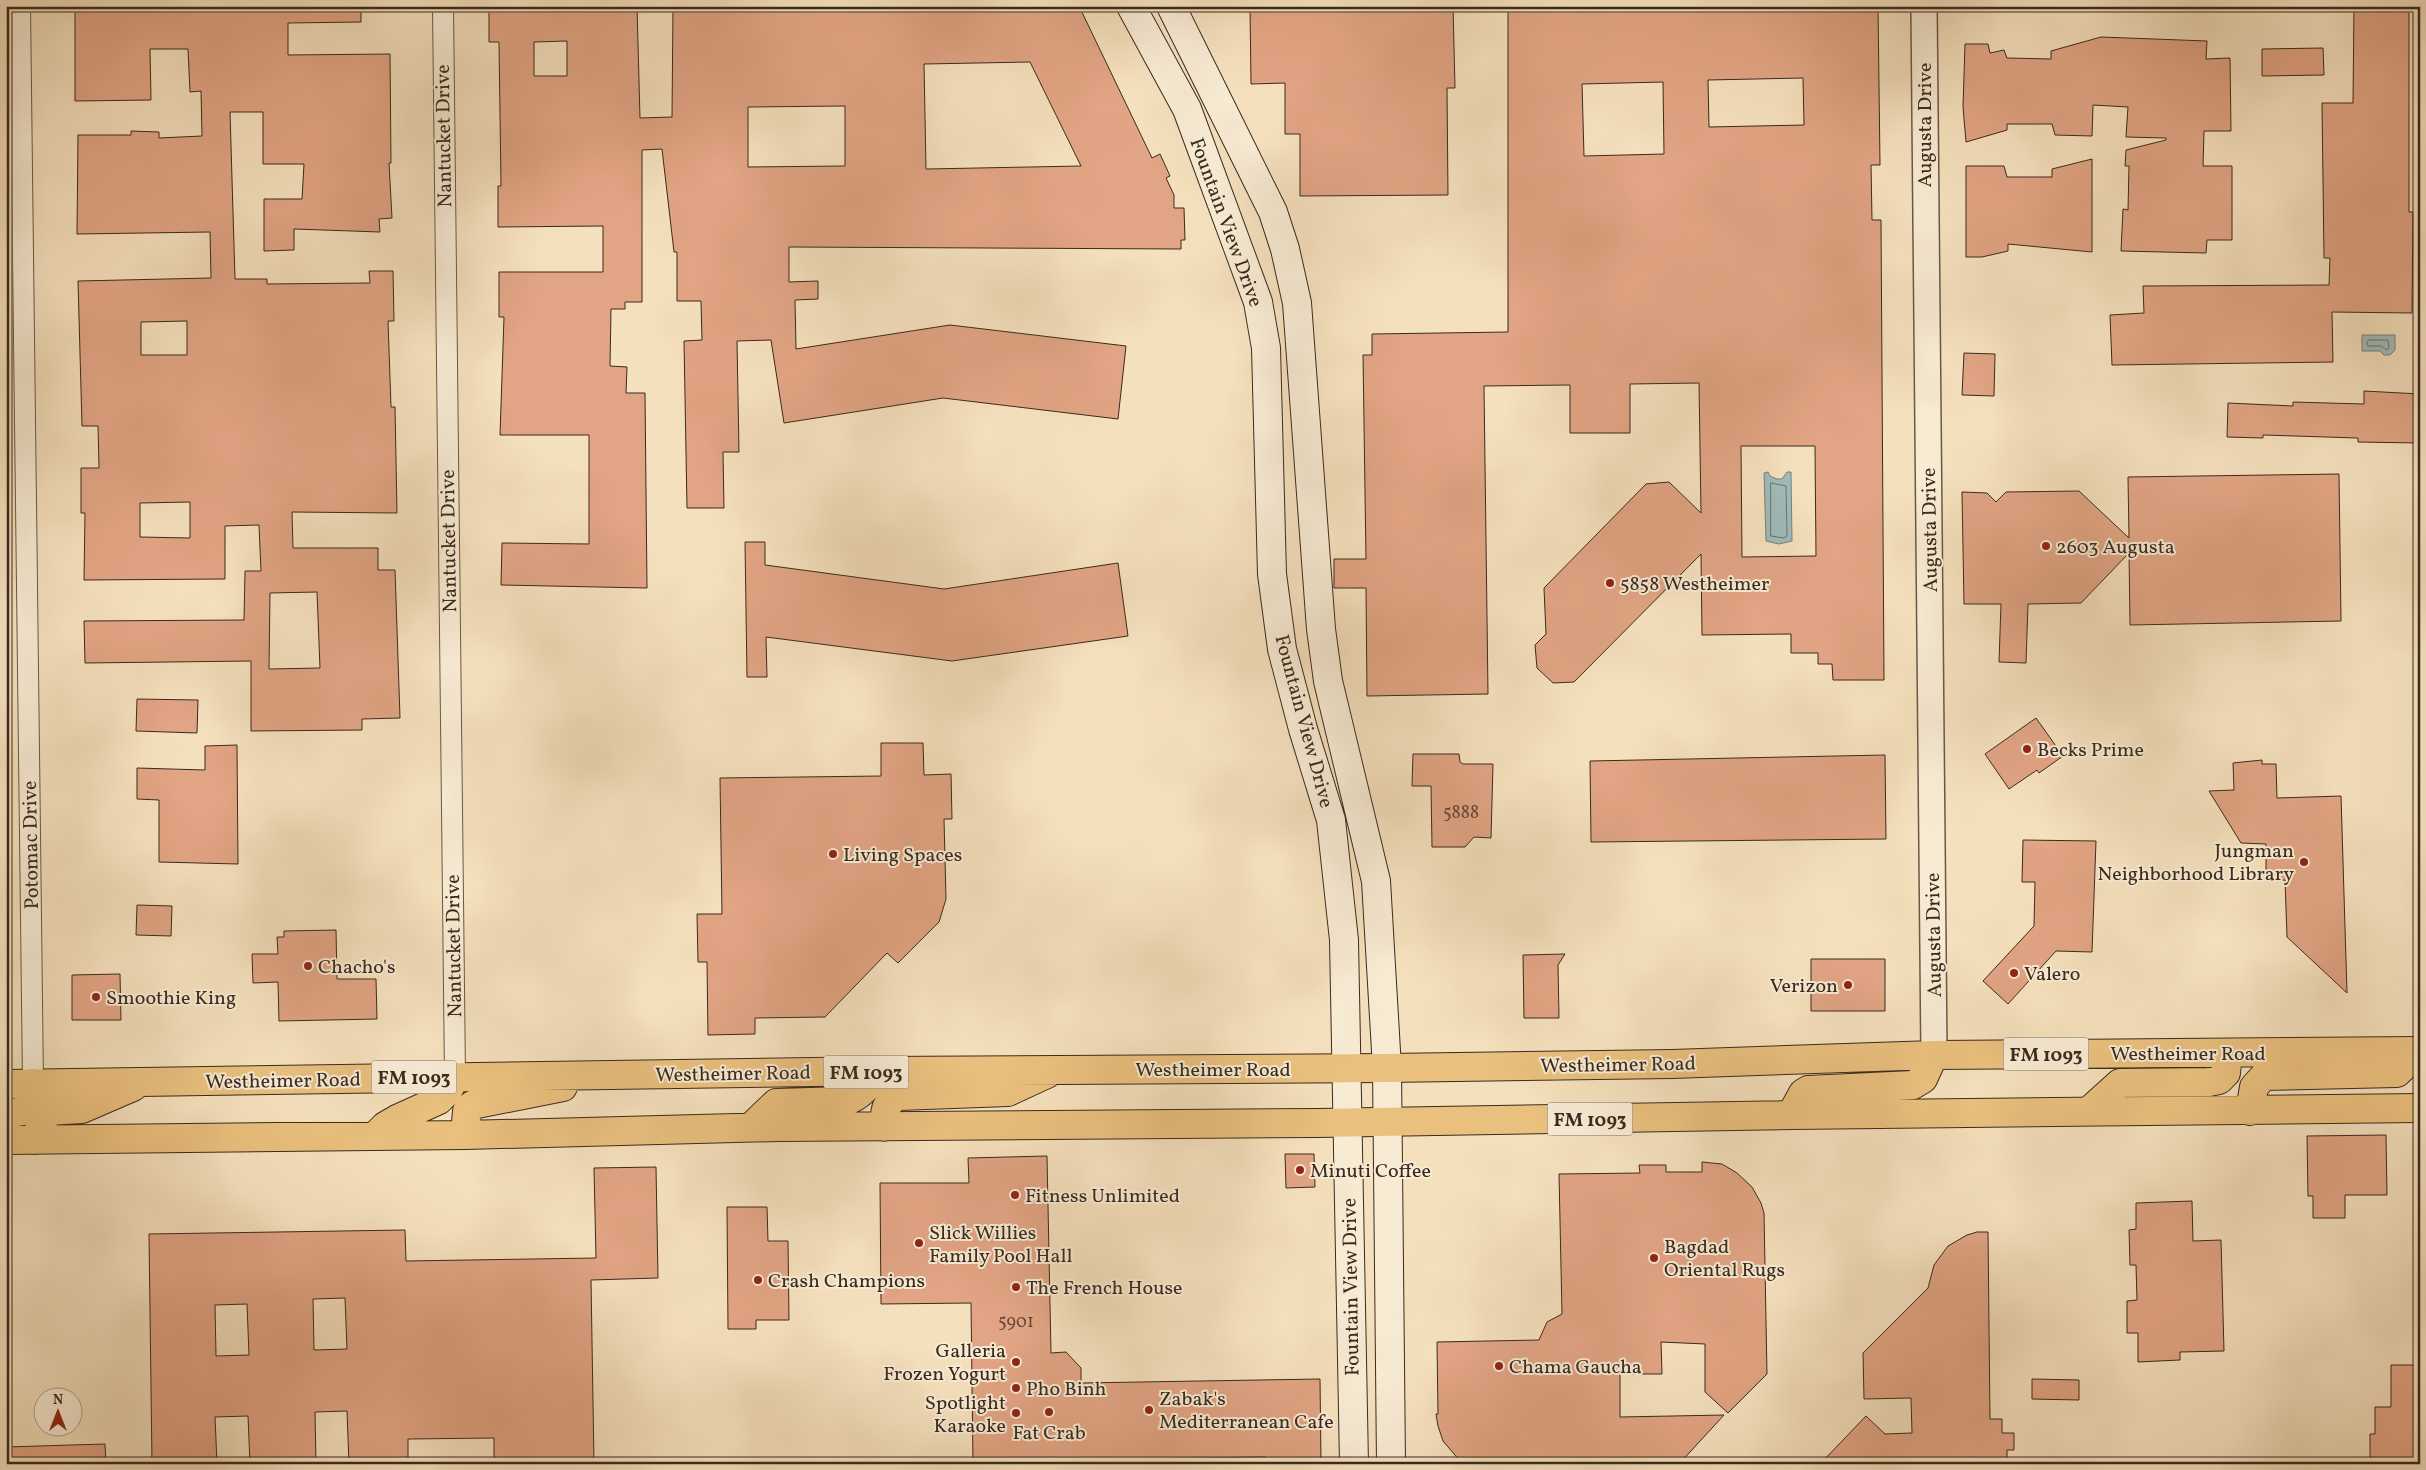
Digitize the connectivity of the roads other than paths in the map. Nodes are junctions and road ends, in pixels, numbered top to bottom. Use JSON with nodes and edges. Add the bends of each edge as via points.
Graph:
{"nodes":[{"id":1,"x":20,"y":6,"type":"edge"},
{"id":2,"x":443,"y":6,"type":"edge"},
{"id":3,"x":1131,"y":6,"type":"edge"},
{"id":4,"x":1171,"y":6,"type":"edge"},
{"id":5,"x":1924,"y":6,"type":"edge"},
{"id":6,"x":1300,"y":345,"type":"junction"},
{"id":7,"x":1266,"y":348,"type":"junction"},
{"id":8,"x":1328,"y":681,"type":"junction"},
{"id":9,"x":1292,"y":687,"type":"junction"},
{"id":10,"x":1338,"y":721,"type":"junction"},
{"id":11,"x":1303,"y":729,"type":"junction"},
{"id":12,"x":2420,"y":1051,"type":"edge"},
{"id":13,"x":2228,"y":1054,"type":"junction"},
{"id":14,"x":1934,"y":1055,"type":"junction"},
{"id":15,"x":1346,"y":1068,"type":"junction"},
{"id":16,"x":1387,"y":1068,"type":"junction"},
{"id":17,"x":1056,"y":1070,"type":"junction"},
{"id":18,"x":879,"y":1071,"type":"junction"},
{"id":19,"x":620,"y":1075,"type":"junction"},
{"id":20,"x":455,"y":1077,"type":"junction"},
{"id":21,"x":144,"y":1083,"type":"junction"},
{"id":22,"x":6,"y":1084,"type":"edge"},
{"id":23,"x":33,"y":1084,"type":"junction"},
{"id":24,"x":2420,"y":1108,"type":"edge"},
{"id":25,"x":2089,"y":1111,"type":"junction"},
{"id":26,"x":2250,"y":1111,"type":"junction"},
{"id":27,"x":6,"y":1114,"type":"edge"},
{"id":28,"x":1791,"y":1115,"type":"junction"},
{"id":29,"x":1388,"y":1122,"type":"junction"},
{"id":30,"x":1347,"y":1123,"type":"junction"},
{"id":31,"x":751,"y":1127,"type":"junction"},
{"id":32,"x":884,"y":1127,"type":"junction"},
{"id":33,"x":376,"y":1135,"type":"junction"},
{"id":34,"x":465,"y":1135,"type":"junction"},
{"id":35,"x":6,"y":1140,"type":"edge"},
{"id":36,"x":34,"y":1140,"type":"junction"},
{"id":37,"x":1354,"y":1464,"type":"edge"},
{"id":38,"x":1391,"y":1464,"type":"edge"}],
"edges":[{"from":1,"to":23,"type":"street","name":"Potomac Drive"},
{"from":2,"to":20,"type":"street","name":"Nantucket Drive"},
{"from":3,"to":7,"type":"main road","name":"Fountain View Drive","via":[[1187,109],[1258,302]]},
{"from":4,"to":6,"type":"main road","name":"Fountain View Drive","via":[[1273,212],[1297,303]]},
{"from":5,"to":14,"type":"street","name":"Augusta Drive"},
{"from":6,"to":7,"type":"main road"},
{"from":6,"to":8,"type":"main road","name":"Fountain View Drive","via":[[1321,629]]},
{"from":7,"to":9,"type":"main road","name":"Fountain View Drive","via":[[1272,574],[1282,649]]},
{"from":8,"to":9,"type":"main road"},
{"from":8,"to":10,"type":"main road","name":"Fountain View Drive"},
{"from":9,"to":11,"type":"main road","name":"Fountain View Drive"},
{"from":10,"to":11,"type":"main road"},
{"from":10,"to":16,"type":"main road","name":"Fountain View Drive","via":[[1376,881]]},
{"from":11,"to":15,"type":"main road","name":"Fountain View Drive","via":[[1331,820],[1344,940]]},
{"from":12,"to":13,"type":"main road","name":"Westheimer Road","number":"FM 1093"},
{"from":12,"to":26,"type":"main road","via":[[2397,1074],[2264,1076],[2254,1087]]},
{"from":13,"to":14,"type":"main road","name":"Westheimer Road","number":"FM 1093"},
{"from":13,"to":25,"type":"main road","via":[[2226,1073],[2219,1080],[2120,1084]]},
{"from":14,"to":16,"type":"main road","name":"Westheimer Road","number":"FM 1093","via":[[1672,1064]]},
{"from":14,"to":28,"type":"main road","via":[[1923,1079],[1914,1085],[1808,1090]]},
{"from":15,"to":16,"type":"main road","name":"Westheimer Road","number":"FM 1093"},
{"from":15,"to":17,"type":"main road","name":"Westheimer Road","number":"FM 1093"},
{"from":15,"to":30,"type":"main road","name":"Fountain View Drive"},
{"from":16,"to":29,"type":"main road","name":"Fountain View Drive"},
{"from":17,"to":18,"type":"main road","name":"Westheimer Road","number":"FM 1093"},
{"from":17,"to":32,"type":"main road","via":[[1008,1092],[899,1096],[885,1107]]},
{"from":18,"to":19,"type":"main road","name":"Westheimer Road","number":"FM 1093"},
{"from":18,"to":31,"type":"main road","via":[[855,1098],[776,1103]]},
{"from":19,"to":20,"type":"main road","name":"Westheimer Road","number":"FM 1093"},
{"from":19,"to":34,"type":"main road","via":[[472,1105],[467,1111]]},
{"from":20,"to":21,"type":"main road","name":"Westheimer Road","number":"FM 1093"},
{"from":20,"to":33,"type":"main road","via":[[439,1100],[385,1126]]},
{"from":21,"to":23,"type":"main road","name":"Westheimer Road","number":"FM 1093"},
{"from":21,"to":36,"type":"main road","via":[[82,1109],[48,1111]]},
{"from":22,"to":23,"type":"main road","name":"Westheimer Road","number":"FM 1093"},
{"from":23,"to":27,"type":"main road","via":[[23,1111]]},
{"from":24,"to":26,"type":"main road","number":"FM 1093"},
{"from":25,"to":26,"type":"main road","number":"FM 1093"},
{"from":25,"to":28,"type":"main road","number":"FM 1093"},
{"from":28,"to":29,"type":"main road","number":"FM 1093"},
{"from":29,"to":30,"type":"main road","number":"FM 1093"},
{"from":29,"to":38,"type":"main road","name":"Fountain View Drive"},
{"from":30,"to":32,"type":"main road","number":"FM 1093"},
{"from":30,"to":37,"type":"main road","name":"Fountain View Drive"},
{"from":31,"to":32,"type":"main road","number":"FM 1093"},
{"from":31,"to":34,"type":"main road","number":"FM 1093"},
{"from":33,"to":34,"type":"main road","number":"FM 1093"},
{"from":33,"to":36,"type":"main road","number":"FM 1093"},
{"from":35,"to":36,"type":"main road","number":"FM 1093"}]}
